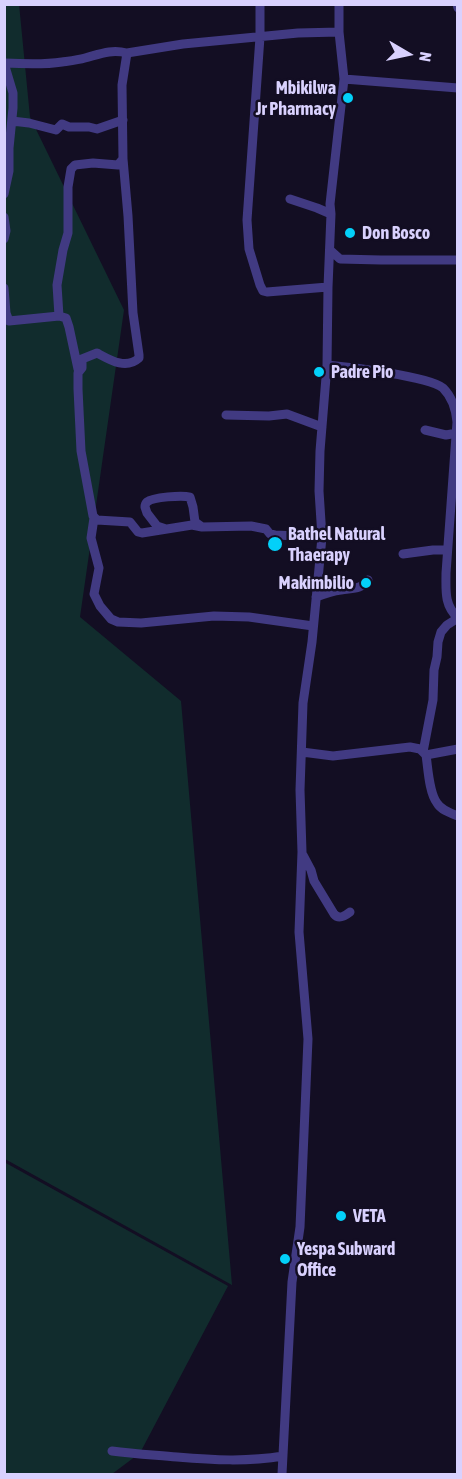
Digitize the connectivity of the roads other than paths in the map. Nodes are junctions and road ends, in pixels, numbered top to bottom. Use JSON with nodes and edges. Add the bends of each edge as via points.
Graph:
{"nodes":[{"id":1,"x":260,"y":4,"type":"edge"},
{"id":2,"x":339,"y":4,"type":"edge"},
{"id":3,"x":339,"y":32,"type":"junction"},
{"id":4,"x":260,"y":37,"type":"junction"},
{"id":5,"x":126,"y":53,"type":"junction"},
{"id":6,"x":5,"y":63,"type":"edge"},
{"id":7,"x":344,"y":79,"type":"junction"},
{"id":8,"x":458,"y":88,"type":"edge"},
{"id":9,"x":123,"y":120,"type":"junction"},
{"id":10,"x":12,"y":121,"type":"junction"},
{"id":11,"x":123,"y":159,"type":"junction"},
{"id":12,"x":4,"y":194,"type":"edge"},
{"id":13,"x":290,"y":199,"type":"dead end"},
{"id":14,"x":331,"y":214,"type":"junction"},
{"id":15,"x":4,"y":217,"type":"edge"},
{"id":16,"x":4,"y":239,"type":"edge"},
{"id":17,"x":330,"y":250,"type":"junction"},
{"id":18,"x":458,"y":260,"type":"edge"},
{"id":19,"x":328,"y":287,"type":"junction"},
{"id":20,"x":4,"y":288,"type":"edge"},
{"id":21,"x":59,"y":316,"type":"junction"},
{"id":22,"x":327,"y":365,"type":"junction"},
{"id":23,"x":79,"y":372,"type":"junction"},
{"id":24,"x":225,"y":415,"type":"dead end"},
{"id":25,"x":322,"y":427,"type":"junction"},
{"id":26,"x":425,"y":430,"type":"dead end"},
{"id":27,"x":457,"y":433,"type":"edge"},
{"id":28,"x":94,"y":518,"type":"junction"},
{"id":29,"x":202,"y":527,"type":"junction"},
{"id":30,"x":167,"y":529,"type":"junction"},
{"id":31,"x":322,"y":537,"type":"junction"},
{"id":32,"x":447,"y":550,"type":"junction"},
{"id":33,"x":404,"y":554,"type":"dead end"},
{"id":34,"x":368,"y":580,"type":"dead end"},
{"id":35,"x":316,"y":597,"type":"junction"},
{"id":36,"x":458,"y":618,"type":"edge"},
{"id":37,"x":313,"y":626,"type":"junction"},
{"id":38,"x":458,"y":749,"type":"edge"},
{"id":39,"x":302,"y":752,"type":"junction"},
{"id":40,"x":424,"y":753,"type":"junction"},
{"id":41,"x":458,"y":816,"type":"edge"},
{"id":42,"x":302,"y":852,"type":"junction"},
{"id":43,"x":350,"y":912,"type":"dead end"},
{"id":44,"x":112,"y":1451,"type":"dead end"},
{"id":45,"x":283,"y":1456,"type":"junction"},
{"id":46,"x":282,"y":1474,"type":"edge"}],
"edges":[{"from":1,"to":4,"type":"street"},
{"from":2,"to":3,"type":"street"},
{"from":3,"to":4,"type":"street"},
{"from":3,"to":7,"type":"street"},
{"from":4,"to":5,"type":"street"},
{"from":4,"to":19,"type":"street","via":[[247,220],[249,249],[262,291]]},
{"from":5,"to":6,"type":"street","via":[[100,53],[59,63]]},
{"from":5,"to":9,"type":"street"},
{"from":6,"to":10,"type":"street","via":[[13,93]]},
{"from":7,"to":8,"type":"street"},
{"from":7,"to":14,"type":"street"},
{"from":9,"to":10,"type":"street","via":[[97,129],[62,124],[56,130]]},
{"from":9,"to":11,"type":"street"},
{"from":10,"to":12,"type":"street"},
{"from":11,"to":21,"type":"street","via":[[118,165],[93,163],[75,165],[71,170],[68,233],[57,285]]},
{"from":11,"to":23,"type":"street","via":[[132,313],[139,358],[118,364],[97,353],[82,359]]},
{"from":13,"to":14,"type":"street"},
{"from":14,"to":17,"type":"street"},
{"from":15,"to":16,"type":"street"},
{"from":17,"to":18,"type":"street","via":[[340,259]]},
{"from":17,"to":19,"type":"street"},
{"from":19,"to":22,"type":"street"},
{"from":20,"to":21,"type":"street","via":[[9,321]]},
{"from":21,"to":23,"type":"street","via":[[67,321]]},
{"from":22,"to":25,"type":"street"},
{"from":22,"to":27,"type":"street","via":[[438,386],[453,403]]},
{"from":23,"to":28,"type":"street","via":[[81,451]]},
{"from":24,"to":25,"type":"street","via":[[287,414]]},
{"from":25,"to":31,"type":"street"},
{"from":26,"to":27,"type":"street","via":[[446,435]]},
{"from":27,"to":32,"type":"street"},
{"from":28,"to":30,"type":"street","via":[[130,522],[142,533]]},
{"from":28,"to":37,"type":"street","via":[[91,538],[99,572],[94,594],[111,619],[141,623],[249,617]]},
{"from":29,"to":30,"type":"street"},
{"from":29,"to":30,"type":"street","via":[[193,518],[190,497],[176,495],[148,501],[148,514],[157,526]]},
{"from":29,"to":31,"type":"street","via":[[251,526],[274,535]]},
{"from":31,"to":35,"type":"street"},
{"from":32,"to":33,"type":"street"},
{"from":32,"to":36,"type":"street","via":[[447,598],[449,609]]},
{"from":34,"to":35,"type":"street","via":[[356,589]]},
{"from":35,"to":37,"type":"street"},
{"from":36,"to":40,"type":"street","via":[[441,632]]},
{"from":37,"to":39,"type":"street","via":[[303,703]]},
{"from":38,"to":40,"type":"street"},
{"from":39,"to":40,"type":"street","via":[[333,756],[410,747]]},
{"from":39,"to":42,"type":"street"},
{"from":40,"to":41,"type":"street","via":[[437,804]]},
{"from":42,"to":43,"type":"street","via":[[334,914],[342,917]]},
{"from":42,"to":45,"type":"street","via":[[299,932],[308,1039],[300,1227],[292,1282]]},
{"from":44,"to":45,"type":"street","via":[[225,1461]]},
{"from":45,"to":46,"type":"street"}]}
